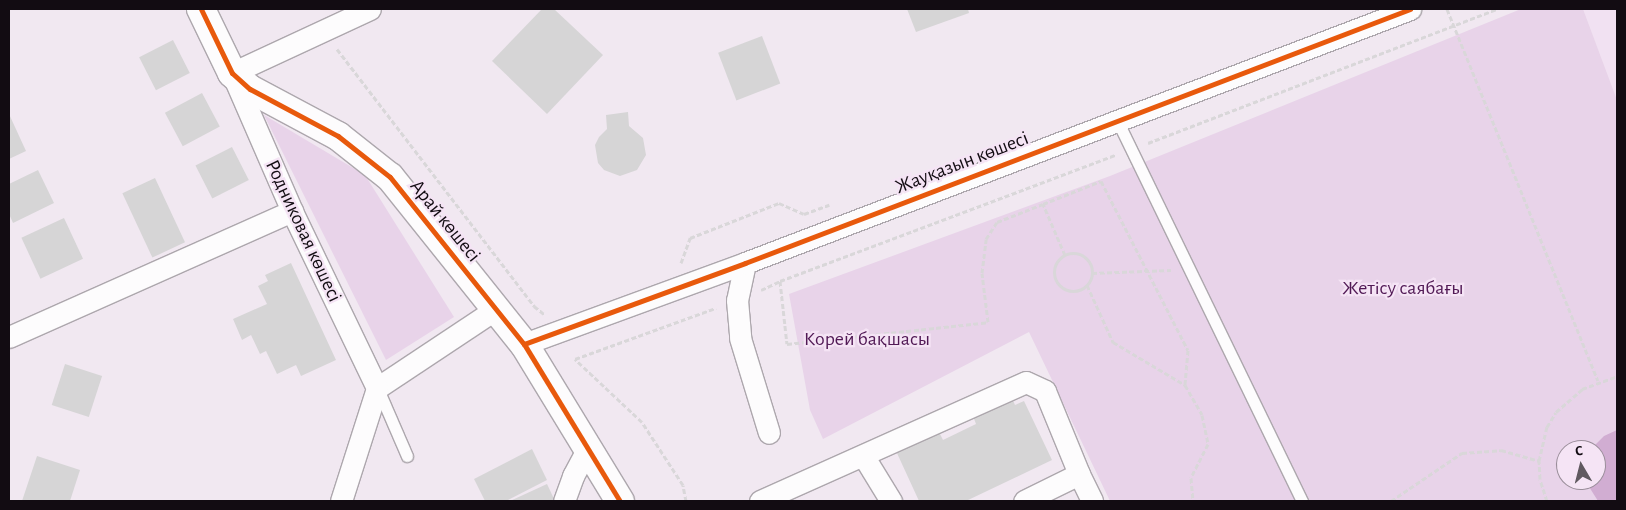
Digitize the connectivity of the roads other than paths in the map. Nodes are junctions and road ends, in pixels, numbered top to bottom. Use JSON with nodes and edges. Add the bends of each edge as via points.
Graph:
{"nodes":[{"id":1,"x":201,"y":9,"type":"edge"},
{"id":2,"x":370,"y":9,"type":"edge"},
{"id":3,"x":1410,"y":9,"type":"edge"},
{"id":4,"x":232,"y":74,"type":"junction"},
{"id":5,"x":1117,"y":120,"type":"junction"},
{"id":6,"x":292,"y":211,"type":"junction"},
{"id":7,"x":745,"y":263,"type":"junction"},
{"id":8,"x":496,"y":309,"type":"junction"},
{"id":9,"x":9,"y":337,"type":"edge"},
{"id":10,"x":524,"y":344,"type":"junction"},
{"id":11,"x":377,"y":388,"type":"junction"},
{"id":12,"x":769,"y":433,"type":"dead end"},
{"id":13,"x":589,"y":446,"type":"junction"},
{"id":14,"x":407,"y":456,"type":"dead end"},
{"id":15,"x":864,"y":457,"type":"junction"},
{"id":16,"x":1079,"y":474,"type":"junction"},
{"id":17,"x":341,"y":501,"type":"edge"},
{"id":18,"x":564,"y":501,"type":"edge"},
{"id":19,"x":620,"y":501,"type":"edge"},
{"id":20,"x":760,"y":501,"type":"edge"},
{"id":21,"x":891,"y":501,"type":"edge"},
{"id":22,"x":1024,"y":501,"type":"edge"},
{"id":23,"x":1092,"y":501,"type":"edge"},
{"id":24,"x":1302,"y":501,"type":"edge"}],
"edges":[{"from":1,"to":4,"type":"street","name":"Арай көшесі"},
{"from":2,"to":4,"type":"street"},
{"from":3,"to":5,"type":"street","name":"Жауқазын көшесі"},
{"from":4,"to":6,"type":"street","name":"Родниковая көшесі"},
{"from":4,"to":8,"type":"street","name":"Арай көшесі","via":[[250,89],[338,136],[390,177]]},
{"from":5,"to":7,"type":"street","name":"Жауқазын көшесі"},
{"from":5,"to":24,"type":"lane"},
{"from":6,"to":9,"type":"street"},
{"from":6,"to":11,"type":"street","name":"Родниковая көшесі"},
{"from":7,"to":10,"type":"street","name":"Жауқазын көшесі"},
{"from":7,"to":12,"type":"street","via":[[737,300],[740,338]]},
{"from":8,"to":10,"type":"street","name":"Арай көшесі"},
{"from":8,"to":11,"type":"street"},
{"from":10,"to":13,"type":"street","name":"Арай көшесі"},
{"from":11,"to":14,"type":"lane"},
{"from":11,"to":17,"type":"street"},
{"from":13,"to":18,"type":"street"},
{"from":13,"to":19,"type":"street","name":"Арай көшесі"},
{"from":15,"to":16,"type":"street","via":[[1026,382],[1045,391]]},
{"from":15,"to":20,"type":"street"},
{"from":15,"to":21,"type":"street"},
{"from":16,"to":22,"type":"street"},
{"from":16,"to":23,"type":"street"}]}
